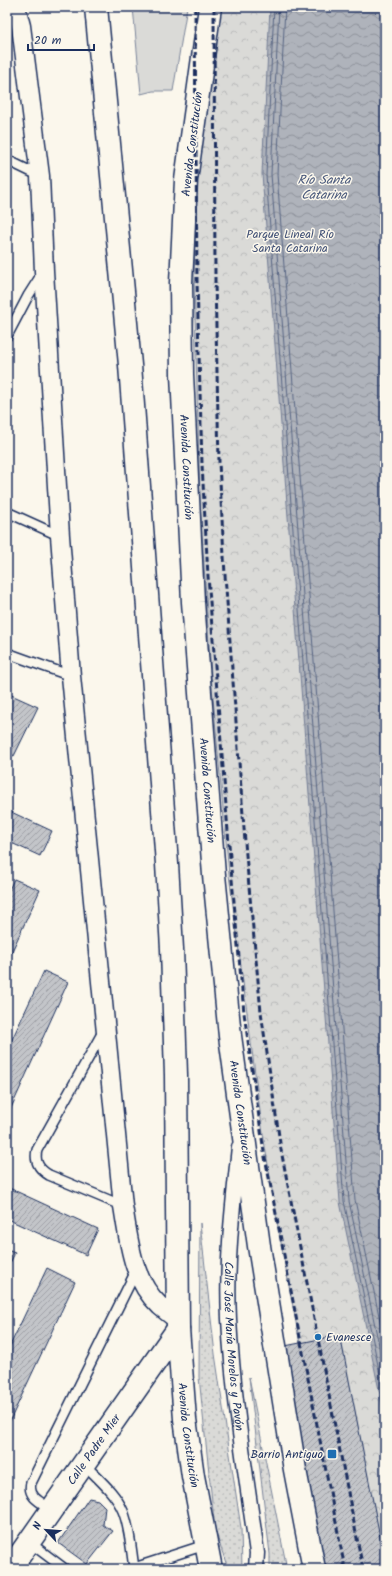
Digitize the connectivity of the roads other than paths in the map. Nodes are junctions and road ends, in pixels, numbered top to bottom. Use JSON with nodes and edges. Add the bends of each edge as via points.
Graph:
{"nodes":[{"id":1,"x":16,"y":7,"type":"edge"},
{"id":2,"x":96,"y":7,"type":"edge"},
{"id":3,"x":210,"y":7,"type":"edge"},
{"id":4,"x":7,"y":160,"type":"edge"},
{"id":5,"x":40,"y":176,"type":"junction"},
{"id":6,"x":44,"y":271,"type":"junction"},
{"id":7,"x":7,"y":336,"type":"edge"},
{"id":8,"x":7,"y":512,"type":"edge"},
{"id":9,"x":60,"y":536,"type":"junction"},
{"id":10,"x":7,"y":653,"type":"edge"},
{"id":11,"x":71,"y":676,"type":"junction"},
{"id":12,"x":106,"y":1026,"type":"junction"},
{"id":13,"x":242,"y":1123,"type":"junction"},
{"id":14,"x":123,"y":1206,"type":"junction"},
{"id":15,"x":136,"y":1271,"type":"junction"},
{"id":16,"x":178,"y":1325,"type":"junction"},
{"id":17,"x":83,"y":1463,"type":"junction"},
{"id":18,"x":52,"y":1510,"type":"junction"},
{"id":19,"x":29,"y":1542,"type":"junction"},
{"id":20,"x":205,"y":1545,"type":"junction"},
{"id":21,"x":7,"y":1552,"type":"edge"},
{"id":22,"x":10,"y":1569,"type":"edge"},
{"id":23,"x":65,"y":1569,"type":"edge"},
{"id":24,"x":132,"y":1569,"type":"edge"},
{"id":25,"x":211,"y":1569,"type":"edge"},
{"id":26,"x":256,"y":1569,"type":"edge"},
{"id":27,"x":314,"y":1569,"type":"edge"}],
"edges":[{"from":1,"to":5,"type":"street","via":[[21,26]]},
{"from":2,"to":16,"type":"main road","name":"Avenida Constitución","via":[[130,365],[168,879],[176,1075]]},
{"from":3,"to":13,"type":"main road","name":"Avenida Constitución","via":[[186,180],[181,283],[182,374],[193,602],[214,875],[230,1036]]},
{"from":4,"to":5,"type":"lane"},
{"from":5,"to":6,"type":"street"},
{"from":6,"to":7,"type":"lane"},
{"from":6,"to":9,"type":"street"},
{"from":8,"to":9,"type":"lane"},
{"from":9,"to":11,"type":"street"},
{"from":10,"to":11,"type":"lane"},
{"from":11,"to":12,"type":"street"},
{"from":12,"to":14,"type":"street"},
{"from":12,"to":14,"type":"lane","via":[[37,1150],[36,1160],[38,1166],[49,1175]]},
{"from":13,"to":26,"type":"street","name":"Calle José María Morelos y Pavón","via":[[229,1244],[229,1318],[235,1389],[257,1553]]},
{"from":13,"to":27,"type":"main road","name":"Avenida Constitución","via":[[295,1470]]},
{"from":14,"to":15,"type":"street"},
{"from":15,"to":16,"type":"street","via":[[148,1292]]},
{"from":15,"to":18,"type":"lane","via":[[31,1483],[33,1496]]},
{"from":16,"to":17,"type":"main road","name":"Calle Padre Mier"},
{"from":16,"to":20,"type":"main road","name":"Avenida Constitución","via":[[185,1419]]},
{"from":17,"to":18,"type":"main road","name":"Calle Padre Mier"},
{"from":17,"to":24,"type":"lane","via":[[110,1491],[123,1511],[128,1528]]},
{"from":18,"to":19,"type":"main road","name":"Calle Padre Mier"},
{"from":19,"to":21,"type":"main road"},
{"from":19,"to":22,"type":"main road","name":"Calle Padre Mier"},
{"from":19,"to":23,"type":"lane"},
{"from":20,"to":24,"type":"lane"},
{"from":20,"to":25,"type":"main road","name":"Avenida Constitución"}]}
